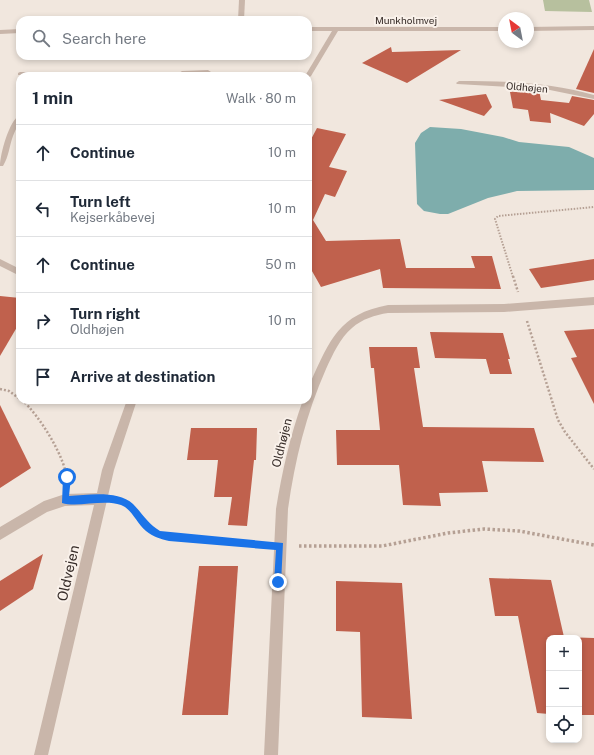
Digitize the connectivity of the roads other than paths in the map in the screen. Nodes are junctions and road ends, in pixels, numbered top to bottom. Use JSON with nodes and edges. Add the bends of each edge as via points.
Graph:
{"nodes":[{"id":1,"x":242,"y":0,"type":"edge"},
{"id":2,"x":241,"y":16,"type":"edge"},
{"id":3,"x":594,"y":28,"type":"edge"},
{"id":4,"x":312,"y":29,"type":"edge"},
{"id":5,"x":336,"y":29,"type":"junction"},
{"id":6,"x":498,"y":29,"type":"edge"},
{"id":7,"x":534,"y":29,"type":"edge"},
{"id":8,"x":16,"y":31,"type":"edge"},
{"id":9,"x":0,"y":32,"type":"edge"},
{"id":10,"x":310,"y":72,"type":"edge"},
{"id":11,"x":459,"y":83,"type":"dead end"},
{"id":12,"x":594,"y":97,"type":"edge"},
{"id":13,"x":16,"y":125,"type":"edge"},
{"id":14,"x":0,"y":164,"type":"edge"},
{"id":15,"x":0,"y":262,"type":"edge"},
{"id":16,"x":16,"y":271,"type":"edge"},
{"id":17,"x":594,"y":301,"type":"edge"},
{"id":18,"x":312,"y":391,"type":"edge"},
{"id":19,"x":130,"y":404,"type":"edge"},
{"id":20,"x":307,"y":404,"type":"edge"},
{"id":21,"x":101,"y":499,"type":"junction"},
{"id":22,"x":0,"y":534,"type":"edge"},
{"id":23,"x":41,"y":755,"type":"edge"},
{"id":24,"x":271,"y":755,"type":"edge"}],
"edges":[{"from":1,"to":2,"type":"street"},
{"from":3,"to":7,"type":"street"},
{"from":4,"to":5,"type":"street","name":"Munkholmvej"},
{"from":5,"to":6,"type":"street","name":"Munkholmvej"},
{"from":5,"to":10,"type":"street"},
{"from":8,"to":9,"type":"street"},
{"from":11,"to":12,"type":"street","name":"Oldhøjen","via":[[544,88]]},
{"from":13,"to":14,"type":"street"},
{"from":15,"to":16,"type":"street"},
{"from":17,"to":18,"type":"street","name":"Oldhøjen","via":[[523,308],[388,309],[365,315],[338,338]]},
{"from":19,"to":21,"type":"street","name":"Oldvejen","via":[[118,437]]},
{"from":20,"to":24,"type":"street","name":"Oldhøjen","via":[[294,440],[282,509]]},
{"from":21,"to":22,"type":"street","via":[[65,500],[38,510]]},
{"from":21,"to":23,"type":"street","name":"Oldvejen"}]}
